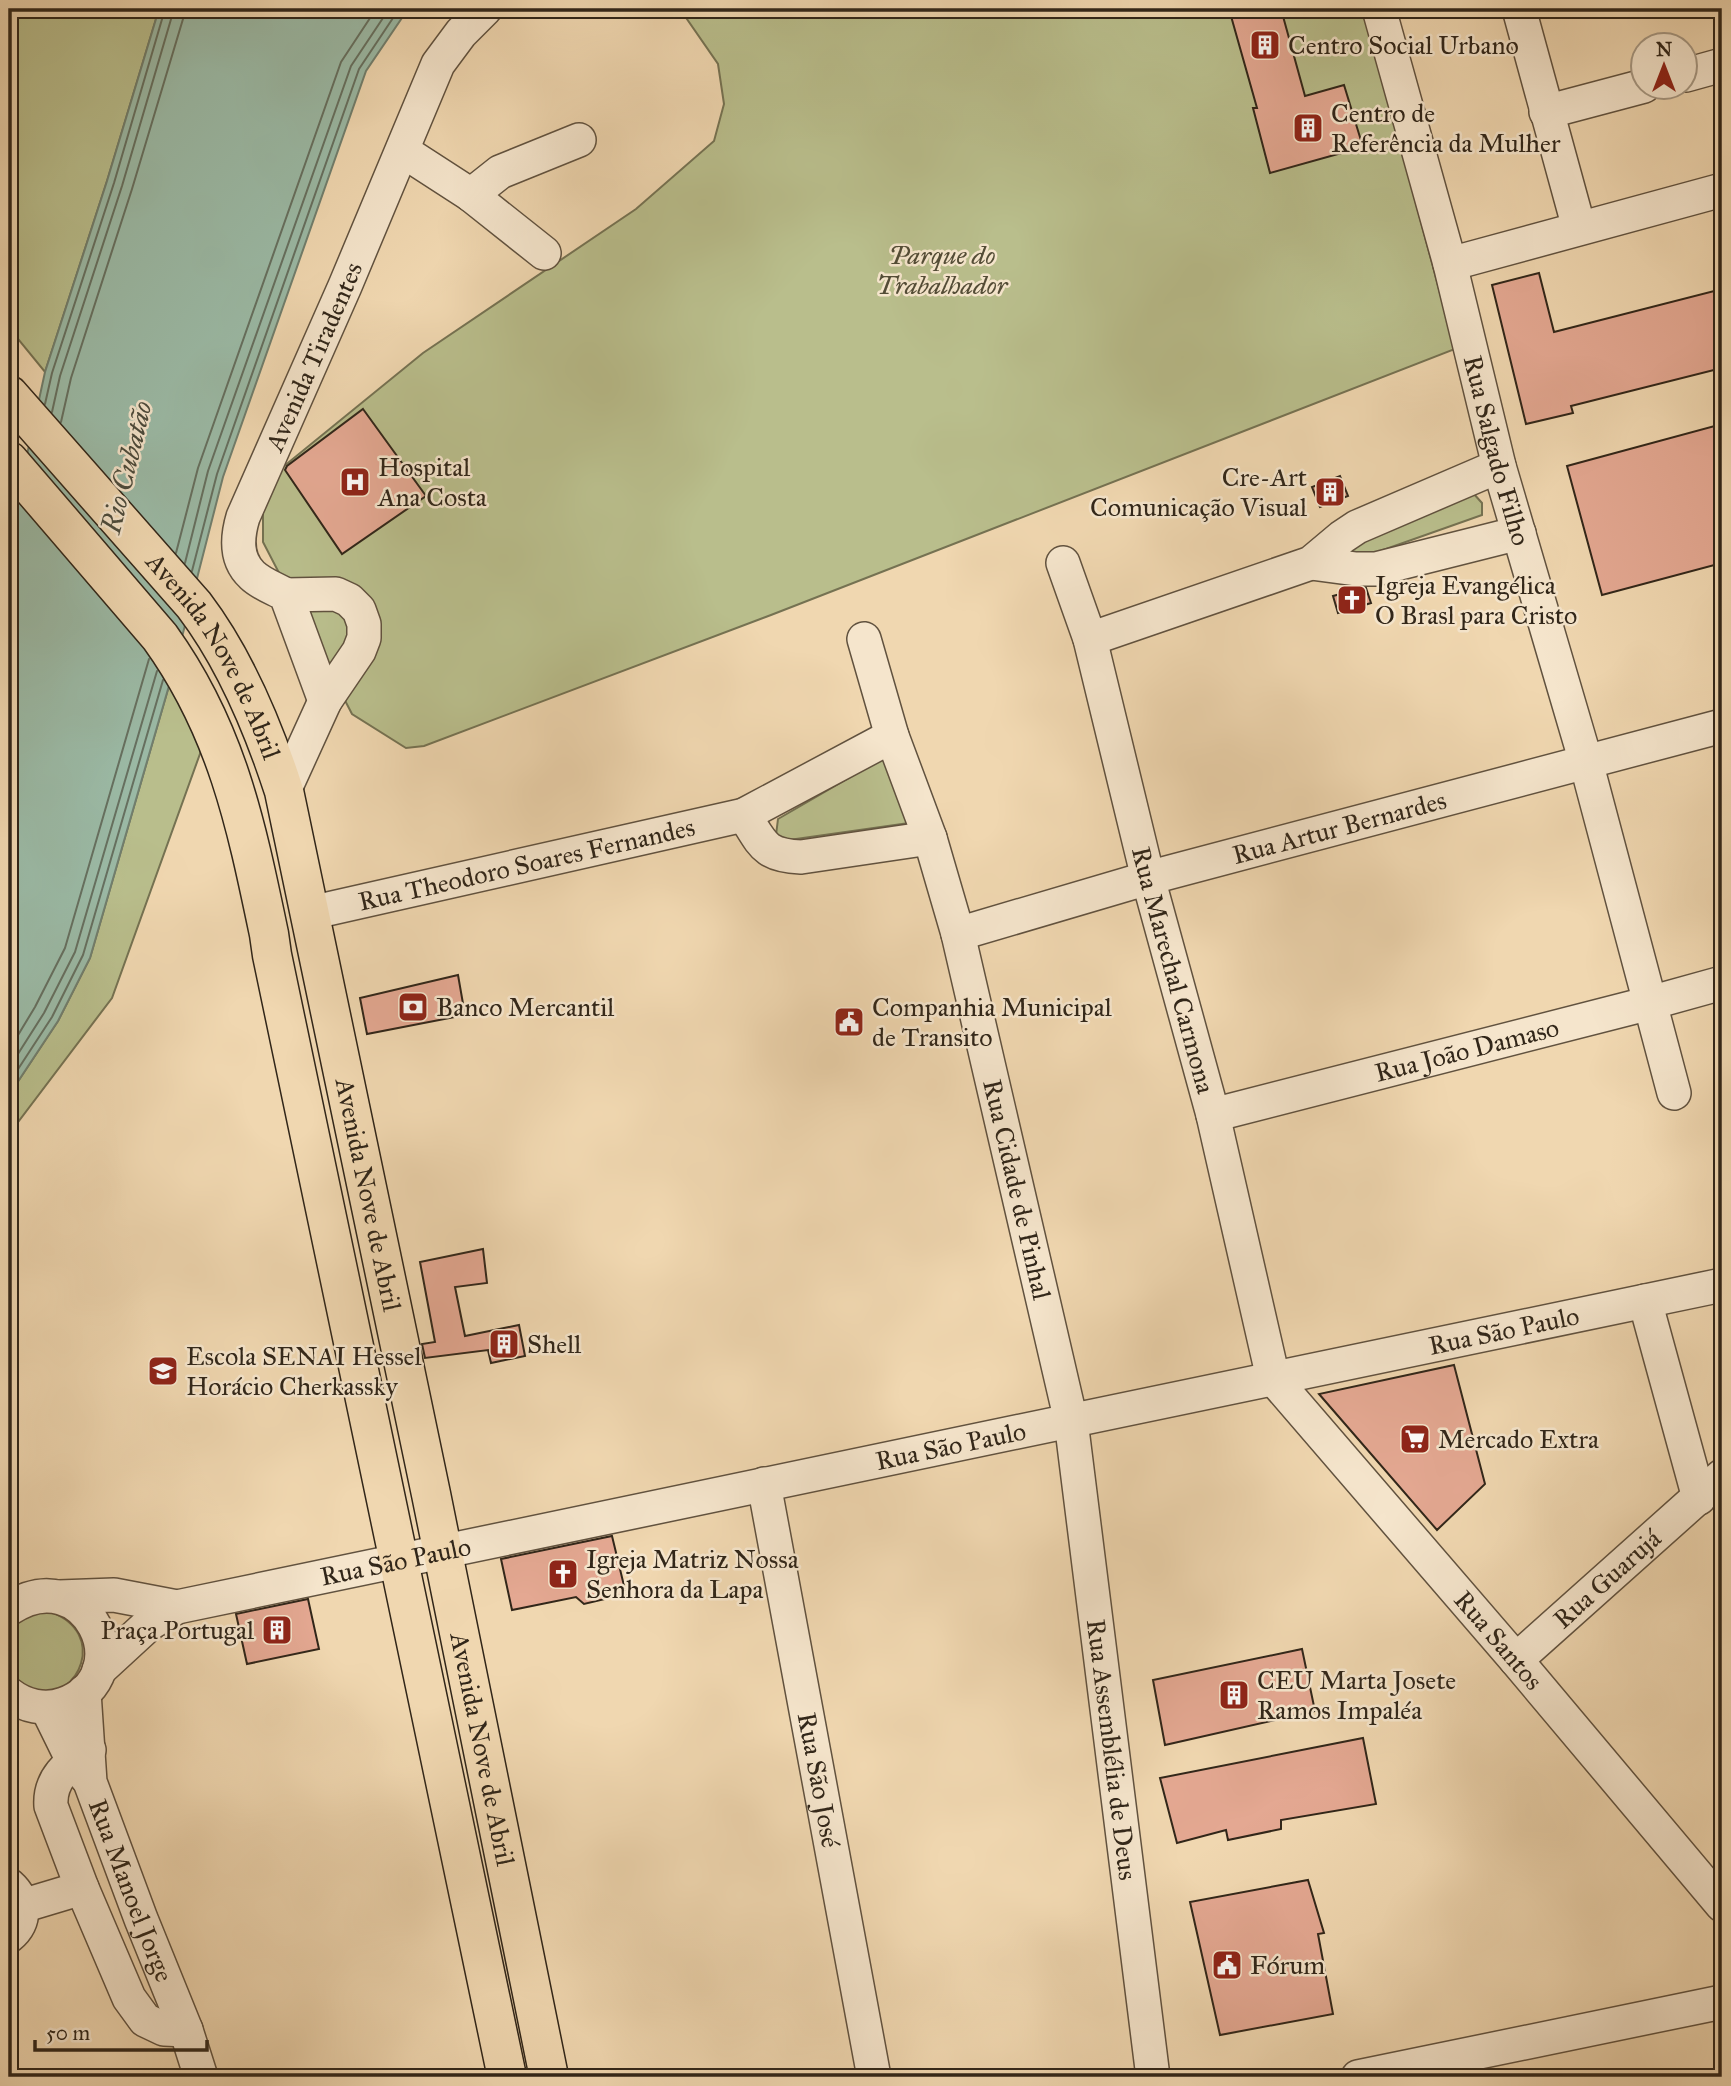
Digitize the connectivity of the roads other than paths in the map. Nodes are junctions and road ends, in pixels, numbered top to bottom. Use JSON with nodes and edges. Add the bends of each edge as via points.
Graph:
{"nodes":[{"id":1,"x":485,"y":9,"type":"edge"},
{"id":2,"x":1379,"y":9,"type":"edge"},
{"id":3,"x":1519,"y":9,"type":"edge"},
{"id":4,"x":1722,"y":65,"type":"edge"},
{"id":5,"x":1700,"y":71,"type":"edge"},
{"id":6,"x":1630,"y":89,"type":"edge"},
{"id":7,"x":1546,"y":111,"type":"junction"},
{"id":8,"x":579,"y":139,"type":"dead end"},
{"id":9,"x":402,"y":151,"type":"junction"},
{"id":10,"x":1722,"y":190,"type":"edge"},
{"id":11,"x":471,"y":195,"type":"junction"},
{"id":12,"x":1579,"y":228,"type":"junction"},
{"id":13,"x":544,"y":253,"type":"dead end"},
{"id":14,"x":1450,"y":264,"type":"junction"},
{"id":15,"x":9,"y":395,"type":"edge"},
{"id":16,"x":9,"y":461,"type":"edge"},
{"id":17,"x":1499,"y":466,"type":"junction"},
{"id":18,"x":1519,"y":533,"type":"junction"},
{"id":19,"x":1063,"y":563,"type":"dead end"},
{"id":20,"x":1311,"y":563,"type":"junction"},
{"id":21,"x":286,"y":595,"type":"junction"},
{"id":22,"x":864,"y":639,"type":"dead end"},
{"id":23,"x":1090,"y":639,"type":"junction"},
{"id":24,"x":320,"y":714,"type":"junction"},
{"id":25,"x":1722,"y":726,"type":"edge"},
{"id":26,"x":892,"y":736,"type":"junction"},
{"id":27,"x":268,"y":742,"type":"junction"},
{"id":28,"x":1586,"y":762,"type":"junction"},
{"id":29,"x":284,"y":791,"type":"junction"},
{"id":30,"x":744,"y":815,"type":"junction"},
{"id":31,"x":930,"y":838,"type":"junction"},
{"id":32,"x":1148,"y":878,"type":"junction"},
{"id":33,"x":259,"y":884,"type":"junction"},
{"id":34,"x":310,"y":913,"type":"junction"},
{"id":35,"x":958,"y":934,"type":"junction"},
{"id":36,"x":1722,"y":983,"type":"edge"},
{"id":37,"x":1650,"y":1003,"type":"junction"},
{"id":38,"x":1674,"y":1093,"type":"dead end"},
{"id":39,"x":1213,"y":1115,"type":"junction"},
{"id":40,"x":1722,"y":1285,"type":"edge"},
{"id":41,"x":1645,"y":1301,"type":"junction"},
{"id":42,"x":1273,"y":1378,"type":"junction"},
{"id":43,"x":1071,"y":1421,"type":"junction"},
{"id":44,"x":1722,"y":1476,"type":"edge"},
{"id":45,"x":764,"y":1485,"type":"junction"},
{"id":46,"x":1699,"y":1499,"type":"junction"},
{"id":47,"x":442,"y":1552,"type":"junction"},
{"id":48,"x":399,"y":1560,"type":"junction"},
{"id":49,"x":36,"y":1594,"type":"edge"},
{"id":50,"x":177,"y":1607,"type":"junction"},
{"id":51,"x":9,"y":1609,"type":"edge"},
{"id":52,"x":1516,"y":1660,"type":"junction"},
{"id":53,"x":92,"y":1681,"type":"junction"},
{"id":54,"x":9,"y":1694,"type":"edge"},
{"id":55,"x":47,"y":1707,"type":"junction"},
{"id":56,"x":84,"y":1765,"type":"junction"},
{"id":57,"x":82,"y":1888,"type":"junction"},
{"id":58,"x":15,"y":1896,"type":"edge"},
{"id":59,"x":1721,"y":1902,"type":"edge"},
{"id":60,"x":9,"y":1937,"type":"edge"},
{"id":61,"x":1722,"y":2001,"type":"edge"},
{"id":62,"x":186,"y":2030,"type":"junction"},
{"id":63,"x":1447,"y":2068,"type":"edge"},
{"id":64,"x":201,"y":2077,"type":"edge"},
{"id":65,"x":507,"y":2077,"type":"edge"},
{"id":66,"x":549,"y":2077,"type":"edge"},
{"id":67,"x":874,"y":2077,"type":"edge"},
{"id":68,"x":1153,"y":2077,"type":"edge"},
{"id":69,"x":1358,"y":2077,"type":"edge"}],
"edges":[{"from":1,"to":9,"type":"street","name":"Avenida Tiradentes","via":[[438,64]]},
{"from":2,"to":14,"type":"street","name":"Rua Salgado Filho"},
{"from":3,"to":7,"type":"street"},
{"from":4,"to":5,"type":"street"},
{"from":6,"to":7,"type":"street"},
{"from":7,"to":12,"type":"street"},
{"from":8,"to":11,"type":"street","via":[[500,172]]},
{"from":9,"to":11,"type":"street"},
{"from":9,"to":21,"type":"street","name":"Avenida Tiradentes","via":[[238,536],[240,556],[252,575]]},
{"from":10,"to":12,"type":"street"},
{"from":11,"to":13,"type":"street"},
{"from":12,"to":14,"type":"street"},
{"from":14,"to":17,"type":"street","name":"Rua Salgado Filho"},
{"from":15,"to":27,"type":"main road","name":"Avenida Nove de Abril","via":[[194,605],[221,643]]},
{"from":16,"to":33,"type":"main road","name":"Avenida Nove de Abril","via":[[180,665],[219,742]]},
{"from":17,"to":18,"type":"street","name":"Rua Salgado Filho"},
{"from":17,"to":20,"type":"street","via":[[1357,527]]},
{"from":18,"to":20,"type":"street","via":[[1376,569]]},
{"from":18,"to":28,"type":"street","name":"Rua Salgado Filho"},
{"from":19,"to":23,"type":"street","name":"Rua Marechal Carmona"},
{"from":20,"to":23,"type":"street"},
{"from":21,"to":24,"type":"street"},
{"from":21,"to":24,"type":"street","via":[[336,594],[359,610],[364,624],[359,651]]},
{"from":22,"to":26,"type":"street","name":"Rua Cidade de Pinhal"},
{"from":23,"to":32,"type":"street","name":"Rua Marechal Carmona"},
{"from":24,"to":27,"type":"street","via":[[293,737]]},
{"from":24,"to":29,"type":"street"},
{"from":25,"to":28,"type":"street","name":"Rua Artur Bernardes"},
{"from":26,"to":30,"type":"street","name":"Rua Theodoro Soares Fernandes"},
{"from":26,"to":31,"type":"street","name":"Rua Cidade de Pinhal"},
{"from":27,"to":29,"type":"main road","name":"Avenida Nove de Abril"},
{"from":28,"to":32,"type":"street","name":"Rua Artur Bernardes"},
{"from":28,"to":37,"type":"street","name":"Rua Salgado Filho"},
{"from":29,"to":34,"type":"main road","name":"Avenida Nove de Abril"},
{"from":30,"to":31,"type":"street","via":[[765,848],[782,856]]},
{"from":30,"to":34,"type":"street","name":"Rua Theodoro Soares Fernandes"},
{"from":31,"to":35,"type":"street","name":"Rua Cidade de Pinhal"},
{"from":32,"to":35,"type":"street","name":"Rua Artur Bernardes"},
{"from":32,"to":39,"type":"street","name":"Rua Marechal Carmona"},
{"from":33,"to":34,"type":"main road","via":[[284,912]]},
{"from":33,"to":48,"type":"main road","name":"Avenida Nove de Abril"},
{"from":34,"to":47,"type":"main road","name":"Avenida Nove de Abril"},
{"from":35,"to":43,"type":"street","name":"Rua Cidade de Pinhal"},
{"from":36,"to":37,"type":"street","name":"Rua João Damaso"},
{"from":37,"to":38,"type":"street","name":"Rua Salgado Filho"},
{"from":37,"to":39,"type":"street","name":"Rua João Damaso"},
{"from":39,"to":42,"type":"street","name":"Rua Marechal Carmona"},
{"from":40,"to":41,"type":"street","name":"Rua São Paulo"},
{"from":41,"to":42,"type":"street","name":"Rua São Paulo"},
{"from":41,"to":46,"type":"street"},
{"from":42,"to":43,"type":"street","name":"Rua São Paulo"},
{"from":42,"to":52,"type":"street","name":"Rua Santos"},
{"from":43,"to":45,"type":"street","name":"Rua São Paulo"},
{"from":43,"to":68,"type":"street","name":"Rua Assemblélia de Deus"},
{"from":44,"to":46,"type":"street","name":"Rua Guarujá"},
{"from":45,"to":47,"type":"street","name":"Rua São Paulo"},
{"from":45,"to":67,"type":"street","name":"Rua São José"},
{"from":46,"to":52,"type":"street","name":"Rua Guarujá"},
{"from":47,"to":48,"type":"street","name":"Rua São Paulo"},
{"from":47,"to":66,"type":"main road","name":"Avenida Nove de Abril"},
{"from":48,"to":50,"type":"street","name":"Rua São Paulo"},
{"from":48,"to":65,"type":"main road","name":"Avenida Nove de Abril"},
{"from":49,"to":50,"type":"street","name":"Rua São Paulo","via":[[114,1595]]},
{"from":49,"to":51,"type":"street"},
{"from":49,"to":53,"type":"street","name":"Rua Manoel Jorge","via":[[72,1601],[92,1619],[102,1657]]},
{"from":50,"to":53,"type":"street","name":"Rua São Paulo","via":[[149,1624]]},
{"from":52,"to":59,"type":"street","name":"Rua Santos"},
{"from":53,"to":55,"type":"street","name":"Rua São Paulo","via":[[73,1700]]},
{"from":53,"to":56,"type":"street","name":"Rua Manoel Jorge"},
{"from":54,"to":55,"type":"street","via":[[21,1702]]},
{"from":55,"to":56,"type":"street","name":"Rua Manoel Jorge"},
{"from":56,"to":57,"type":"street","via":[[55,1781],[50,1793]]},
{"from":56,"to":62,"type":"street","name":"Rua Manoel Jorge"},
{"from":57,"to":58,"type":"street"},
{"from":57,"to":62,"type":"street","via":[[136,2009],[145,2020],[164,2029]]},
{"from":58,"to":60,"type":"street","via":[[22,1917]]},
{"from":61,"to":63,"type":"street"},
{"from":62,"to":64,"type":"street","name":"Rua Manoel Jorge"},
{"from":63,"to":69,"type":"street"}]}
